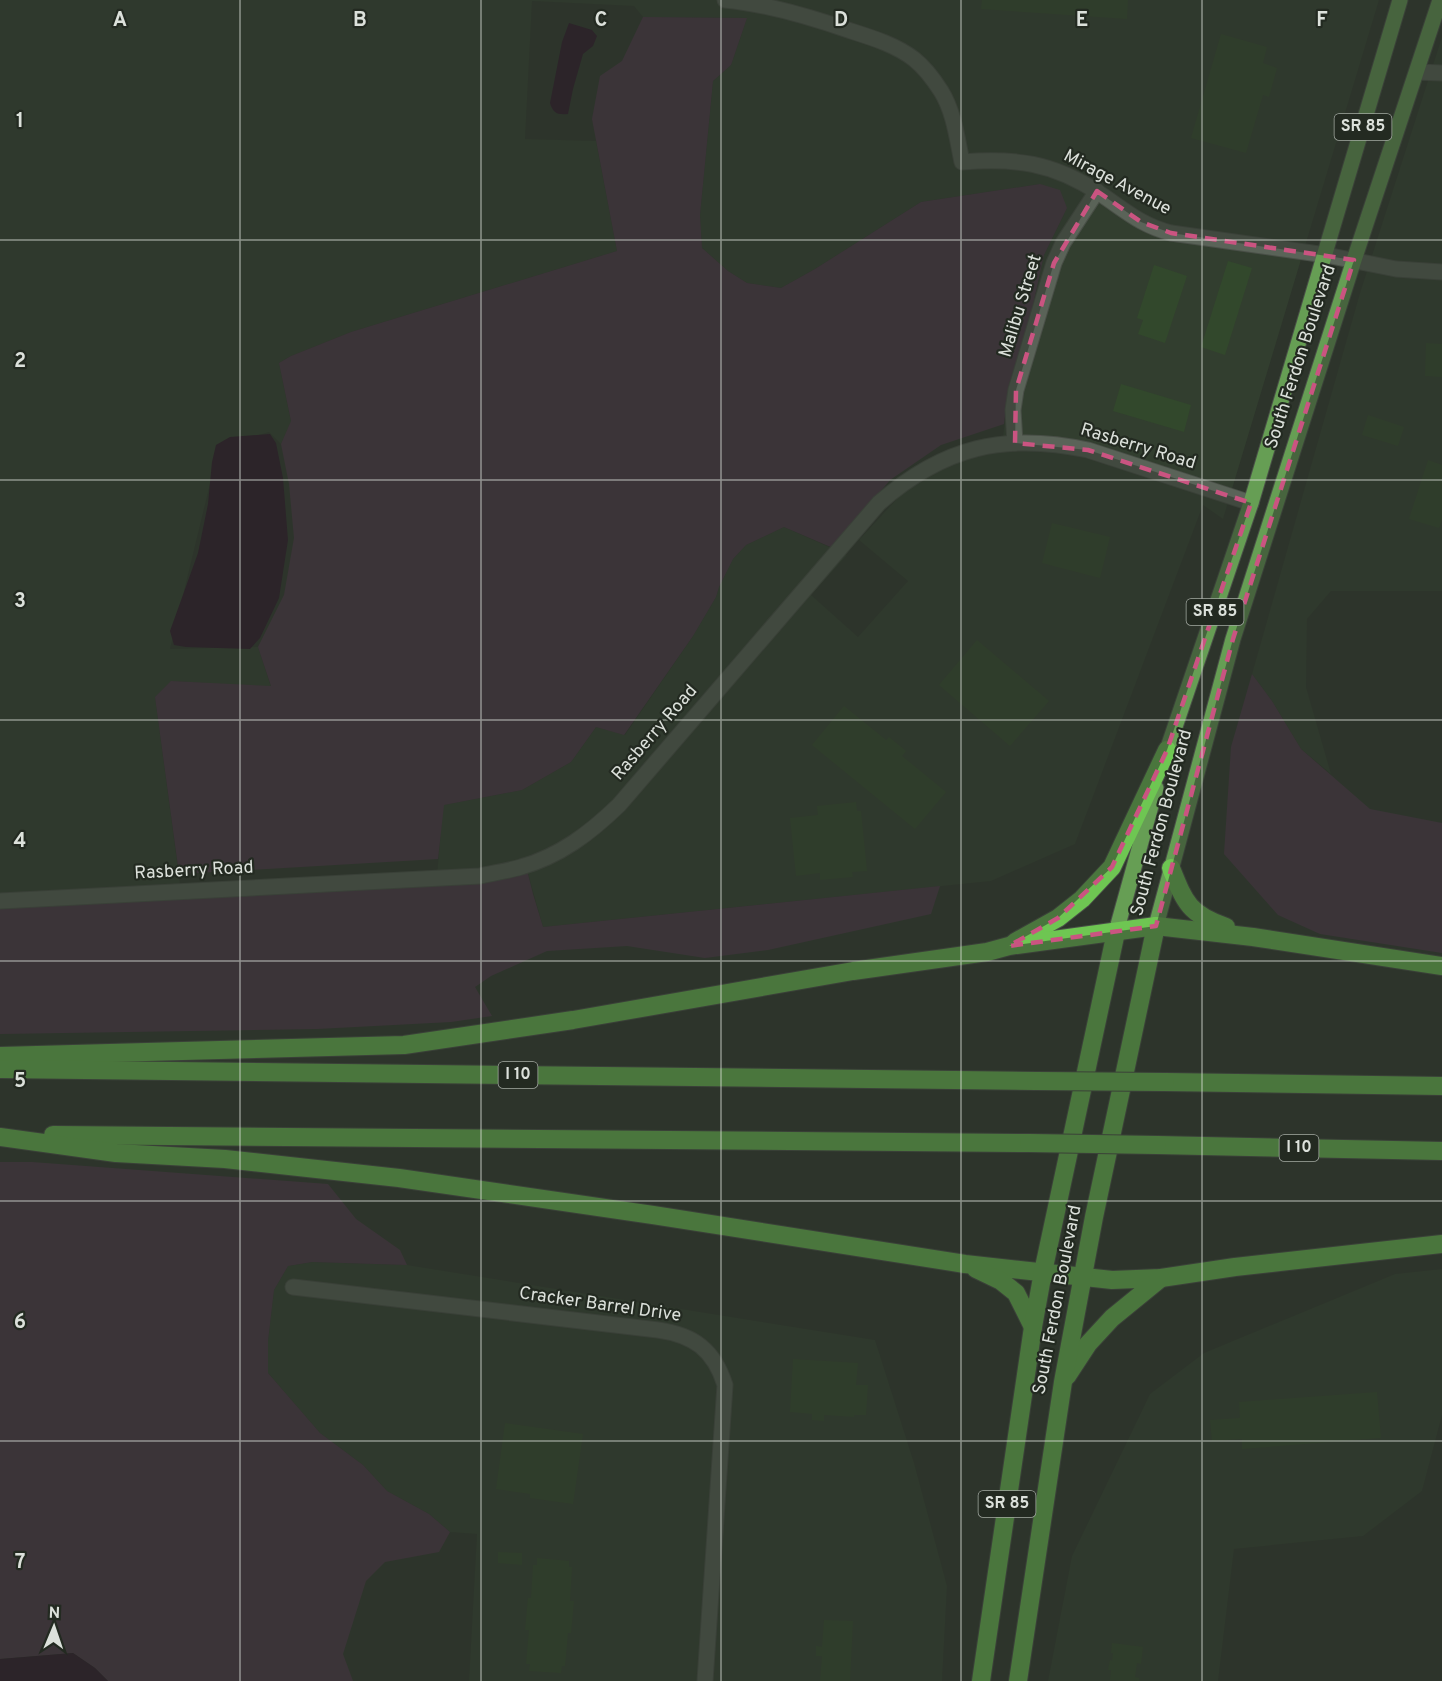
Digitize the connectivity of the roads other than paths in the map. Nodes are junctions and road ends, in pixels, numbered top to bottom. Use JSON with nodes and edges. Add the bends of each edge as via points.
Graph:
{"nodes":[{"id":1,"x":726,"y":0,"type":"edge"},
{"id":2,"x":1400,"y":0,"type":"edge"},
{"id":3,"x":1440,"y":0,"type":"edge"},
{"id":4,"x":1417,"y":72,"type":"junction"},
{"id":5,"x":1442,"y":73,"type":"edge"},
{"id":6,"x":1097,"y":191,"type":"junction"},
{"id":7,"x":1326,"y":255,"type":"junction"},
{"id":8,"x":1354,"y":260,"type":"junction"},
{"id":9,"x":1442,"y":272,"type":"edge"},
{"id":10,"x":1015,"y":443,"type":"junction"},
{"id":11,"x":1251,"y":503,"type":"junction"},
{"id":12,"x":1167,"y":750,"type":"junction"},
{"id":13,"x":1172,"y":868,"type":"junction"},
{"id":14,"x":0,"y":901,"type":"edge"},
{"id":15,"x":1156,"y":926,"type":"junction"},
{"id":16,"x":1116,"y":932,"type":"junction"},
{"id":17,"x":1253,"y":937,"type":"junction"},
{"id":18,"x":1009,"y":946,"type":"junction"},
{"id":19,"x":1442,"y":966,"type":"edge"},
{"id":20,"x":0,"y":1056,"type":"edge"},
{"id":21,"x":0,"y":1070,"type":"edge"},
{"id":22,"x":1442,"y":1086,"type":"edge"},
{"id":23,"x":0,"y":1136,"type":"edge"},
{"id":24,"x":1442,"y":1151,"type":"edge"},
{"id":25,"x":1442,"y":1244,"type":"edge"},
{"id":26,"x":965,"y":1264,"type":"junction"},
{"id":27,"x":1043,"y":1272,"type":"junction"},
{"id":28,"x":1082,"y":1276,"type":"junction"},
{"id":29,"x":1161,"y":1278,"type":"junction"},
{"id":30,"x":293,"y":1287,"type":"dead end"},
{"id":31,"x":1033,"y":1327,"type":"junction"},
{"id":32,"x":1063,"y":1382,"type":"junction"},
{"id":33,"x":705,"y":1681,"type":"edge"},
{"id":34,"x":981,"y":1681,"type":"edge"},
{"id":35,"x":1018,"y":1681,"type":"edge"}],
"edges":[{"from":1,"to":6,"type":"street","name":"Mirage Avenue","via":[[765,6],[837,26],[902,51],[915,60],[941,91],[951,111],[962,162],[1011,160],[1037,164]]},
{"from":2,"to":7,"type":"main road","name":"South Ferdon Boulevard","number":"SR 85"},
{"from":3,"to":4,"type":"main road","name":"South Ferdon Boulevard","number":"SR 85"},
{"from":4,"to":5,"type":"street"},
{"from":4,"to":8,"type":"main road","name":"South Ferdon Boulevard","number":"SR 85"},
{"from":6,"to":7,"type":"street","name":"Mirage Avenue","via":[[1141,222],[1160,230]]},
{"from":6,"to":10,"type":"street","name":"Malibu Street","via":[[1054,263],[1016,390]]},
{"from":7,"to":8,"type":"street","name":"Mirage Avenue"},
{"from":7,"to":11,"type":"main road","name":"South Ferdon Boulevard","number":"SR 85"},
{"from":8,"to":9,"type":"street","via":[[1396,269]]},
{"from":8,"to":13,"type":"main road","name":"South Ferdon Boulevard","number":"SR 85","via":[[1233,639]]},
{"from":10,"to":11,"type":"street","name":"Rasberry Road","via":[[1088,450]]},
{"from":10,"to":14,"type":"street","name":"Rasberry Road","via":[[980,447],[942,460],[879,503],[619,805],[573,844],[547,858],[480,876]]},
{"from":11,"to":12,"type":"main road","name":"South Ferdon Boulevard","number":"SR 85"},
{"from":12,"to":16,"type":"main road","name":"South Ferdon Boulevard","number":"SR 85"},
{"from":12,"to":18,"type":"highway","via":[[1112,867],[1058,918]]},
{"from":13,"to":15,"type":"main road","name":"South Ferdon Boulevard","number":"SR 85"},
{"from":13,"to":17,"type":"highway","via":[[1183,897],[1194,911],[1210,922]]},
{"from":15,"to":16,"type":"highway"},
{"from":15,"to":17,"type":"highway"},
{"from":15,"to":28,"type":"highway","name":"South Ferdon Boulevard","number":"SR 85"},
{"from":16,"to":18,"type":"highway"},
{"from":16,"to":27,"type":"highway","name":"South Ferdon Boulevard","number":"SR 85"},
{"from":17,"to":19,"type":"highway"},
{"from":18,"to":20,"type":"highway","via":[[404,1045]]},
{"from":21,"to":22,"type":"highway","number":"I 10","bridge":true},
{"from":23,"to":24,"type":"highway","number":"I 10","bridge":true,"via":[[1029,1143]]},
{"from":23,"to":26,"type":"highway","via":[[116,1153],[225,1159],[399,1178]]},
{"from":25,"to":29,"type":"highway"},
{"from":26,"to":27,"type":"highway"},
{"from":26,"to":31,"type":"highway","via":[[1001,1281],[1016,1293]]},
{"from":27,"to":28,"type":"highway"},
{"from":27,"to":31,"type":"highway","name":"South Ferdon Boulevard","number":"SR 85"},
{"from":28,"to":29,"type":"highway","via":[[1112,1280]]},
{"from":28,"to":32,"type":"highway","name":"South Ferdon Boulevard","number":"SR 85"},
{"from":29,"to":32,"type":"highway","via":[[1112,1318],[1088,1344]]},
{"from":30,"to":33,"type":"street","name":"Cracker Barrel Drive","via":[[674,1332],[700,1345],[721,1371],[725,1385]]},
{"from":31,"to":34,"type":"highway","name":"South Ferdon Boulevard","number":"SR 85"},
{"from":32,"to":35,"type":"highway","name":"South Ferdon Boulevard","number":"SR 85"}]}
